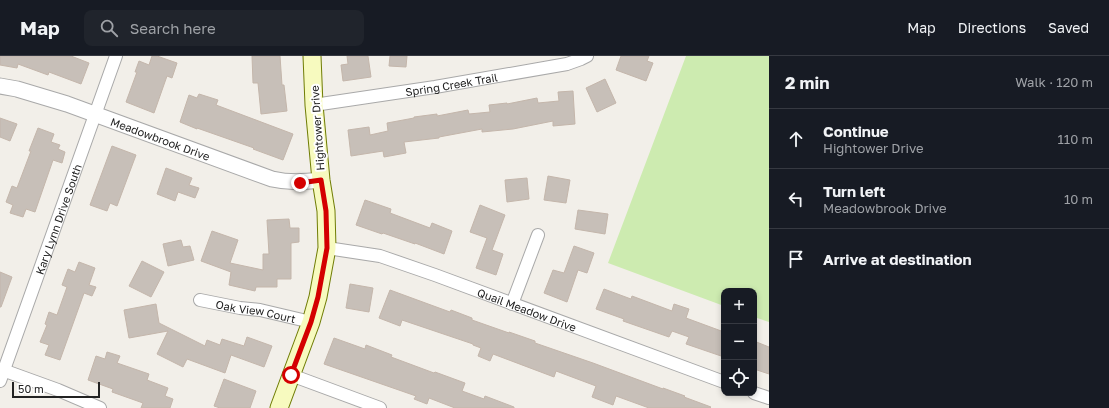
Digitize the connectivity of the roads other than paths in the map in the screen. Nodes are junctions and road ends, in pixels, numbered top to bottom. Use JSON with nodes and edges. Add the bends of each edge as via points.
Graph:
{"nodes":[{"id":1,"x":116,"y":56,"type":"edge"},
{"id":2,"x":312,"y":56,"type":"edge"},
{"id":3,"x":587,"y":56,"type":"edge"},
{"id":4,"x":0,"y":86,"type":"edge"},
{"id":5,"x":314,"y":105,"type":"junction"},
{"id":6,"x":95,"y":113,"type":"junction"},
{"id":7,"x":321,"y":180,"type":"junction"},
{"id":8,"x":538,"y":235,"type":"dead end"},
{"id":9,"x":327,"y":248,"type":"junction"},
{"id":10,"x":200,"y":300,"type":"dead end"},
{"id":11,"x":512,"y":304,"type":"junction"},
{"id":12,"x":311,"y":322,"type":"junction"},
{"id":13,"x":1,"y":374,"type":"edge"},
{"id":14,"x":291,"y":375,"type":"junction"},
{"id":15,"x":721,"y":381,"type":"edge"},
{"id":16,"x":757,"y":394,"type":"edge"},
{"id":17,"x":769,"y":398,"type":"edge"},
{"id":18,"x":100,"y":408,"type":"edge"},
{"id":19,"x":279,"y":408,"type":"edge"},
{"id":20,"x":380,"y":408,"type":"edge"}],
"edges":[{"from":1,"to":6,"type":"street","name":"Kary Lynn Drive South"},
{"from":2,"to":5,"type":"main road","name":"Hightower Drive"},
{"from":3,"to":5,"type":"street","name":"Spring Creek Trail","via":[[559,66]]},
{"from":4,"to":6,"type":"street","name":"Meadowbrook Drive"},
{"from":5,"to":7,"type":"main road","name":"Hightower Drive"},
{"from":6,"to":7,"type":"street","name":"Meadowbrook Drive","via":[[272,178],[300,183]]},
{"from":6,"to":13,"type":"street","name":"Kary Lynn Drive South"},
{"from":7,"to":9,"type":"main road","name":"Hightower Drive","via":[[326,211]]},
{"from":8,"to":11,"type":"street"},
{"from":9,"to":11,"type":"street","name":"Quail Meadow Drive","via":[[380,256]]},
{"from":9,"to":12,"type":"main road","name":"Hightower Drive"},
{"from":10,"to":12,"type":"street","name":"Oak View Court"},
{"from":11,"to":15,"type":"street","name":"Quail Meadow Drive"},
{"from":12,"to":14,"type":"main road","name":"Hightower Drive"},
{"from":13,"to":18,"type":"street","via":[[58,390]]},
{"from":14,"to":19,"type":"main road","name":"Hightower Drive"},
{"from":14,"to":20,"type":"street"},
{"from":16,"to":17,"type":"street"}]}
